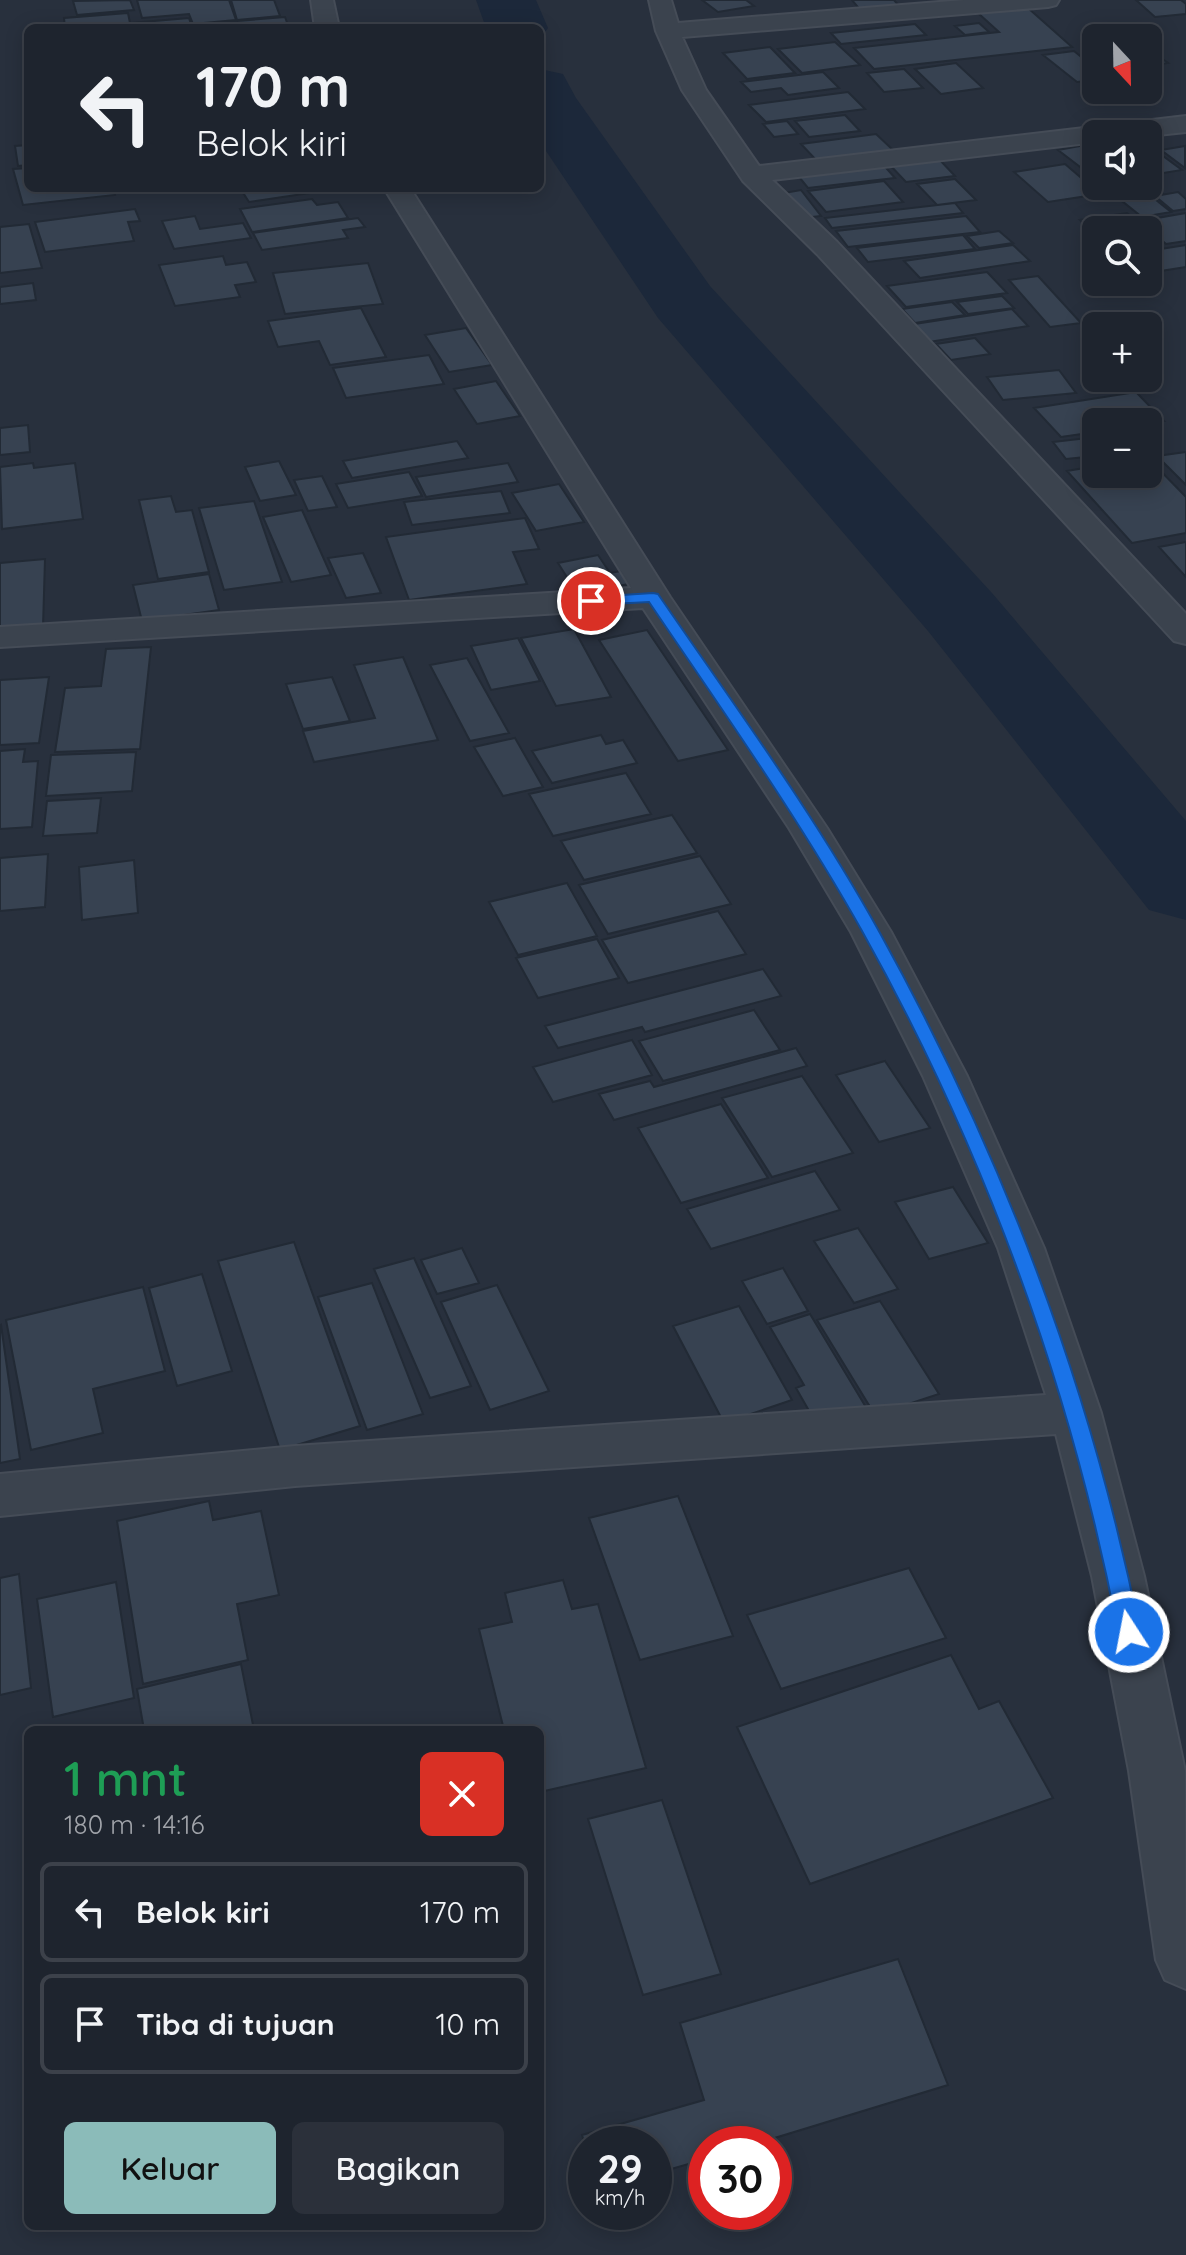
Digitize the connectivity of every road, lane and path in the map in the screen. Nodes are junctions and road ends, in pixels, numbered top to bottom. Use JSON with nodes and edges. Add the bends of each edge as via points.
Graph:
{"nodes":[{"id":1,"x":322,"y":0,"type":"edge"},
{"id":2,"x":660,"y":0,"type":"edge"},
{"id":3,"x":1048,"y":0,"type":"edge"},
{"id":4,"x":326,"y":24,"type":"edge"},
{"id":5,"x":668,"y":31,"type":"junction"},
{"id":6,"x":1186,"y":124,"type":"edge"},
{"id":7,"x":1162,"y":127,"type":"edge"},
{"id":8,"x":1082,"y":136,"type":"edge"},
{"id":9,"x":752,"y":175,"type":"junction"},
{"id":10,"x":400,"y":192,"type":"edge"},
{"id":11,"x":653,"y":597,"type":"junction"},
{"id":12,"x":1186,"y":634,"type":"edge"},
{"id":13,"x":0,"y":637,"type":"edge"},
{"id":14,"x":1076,"y":1413,"type":"junction"},
{"id":15,"x":0,"y":1495,"type":"edge"},
{"id":16,"x":1186,"y":1960,"type":"edge"}],
"edges":[{"from":1,"to":4,"type":"street"},
{"from":2,"to":5,"type":"street"},
{"from":3,"to":5,"type":"street"},
{"from":5,"to":9,"type":"street","via":[[694,90]]},
{"from":6,"to":7,"type":"street"},
{"from":8,"to":9,"type":"street"},
{"from":9,"to":12,"type":"street","via":[[827,248]]},
{"from":10,"to":11,"type":"street"},
{"from":11,"to":13,"type":"street"},
{"from":11,"to":14,"type":"street","via":[[808,828],[878,945],[945,1076],[1021,1248]]},
{"from":14,"to":15,"type":"street","via":[[311,1465]]},
{"from":14,"to":16,"type":"street","via":[[1118,1576],[1157,1771]]}]}
